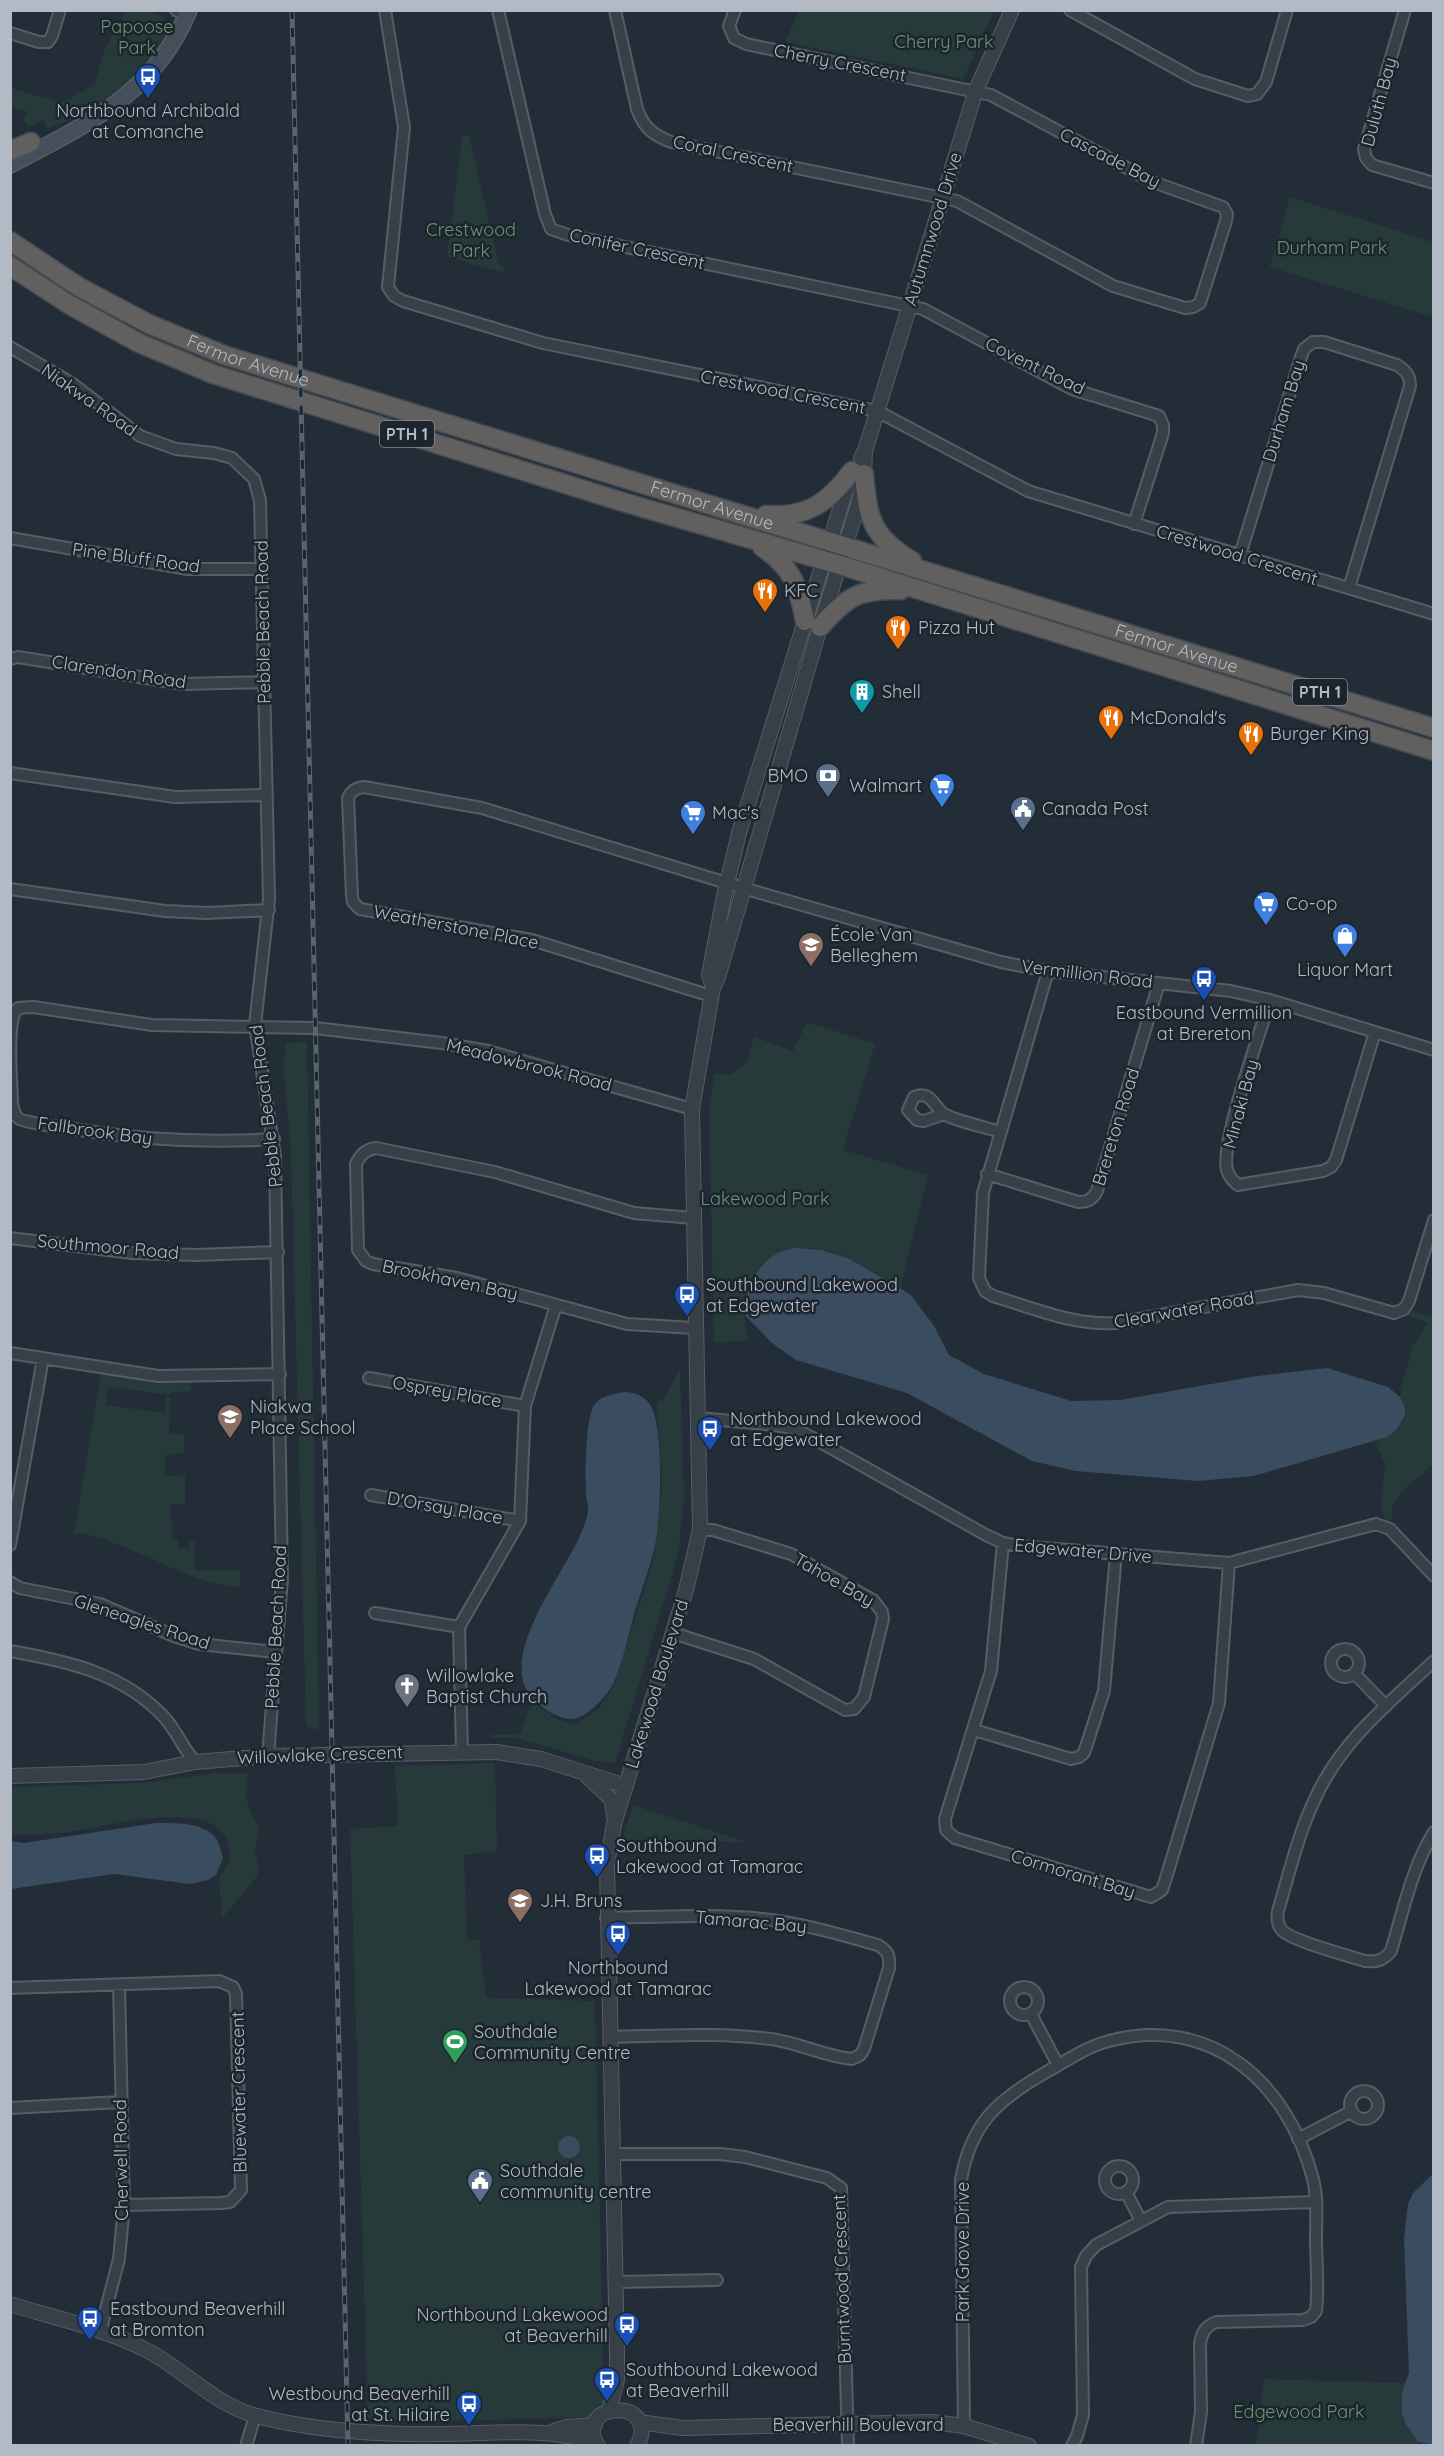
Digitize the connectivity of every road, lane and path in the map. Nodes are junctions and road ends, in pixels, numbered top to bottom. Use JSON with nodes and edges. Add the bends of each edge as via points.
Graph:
{"nodes":[{"id":1,"x":60,"y":10,"type":"edge"},
{"id":2,"x":385,"y":10,"type":"edge"},
{"id":3,"x":498,"y":10,"type":"edge"},
{"id":4,"x":615,"y":10,"type":"edge"},
{"id":5,"x":735,"y":10,"type":"edge"},
{"id":6,"x":1012,"y":10,"type":"edge"},
{"id":7,"x":1070,"y":10,"type":"edge"},
{"id":8,"x":1287,"y":10,"type":"edge"},
{"id":9,"x":1405,"y":10,"type":"edge"},
{"id":10,"x":184,"y":12,"type":"edge"},
{"id":11,"x":10,"y":33,"type":"edge"},
{"id":12,"x":976,"y":90,"type":"junction"},
{"id":13,"x":92,"y":121,"type":"junction"},
{"id":14,"x":31,"y":142,"type":"joint"},
{"id":15,"x":10,"y":152,"type":"edge"},
{"id":16,"x":10,"y":165,"type":"edge"},
{"id":17,"x":1434,"y":183,"type":"edge"},
{"id":18,"x":942,"y":197,"type":"junction"},
{"id":19,"x":10,"y":228,"type":"edge"},
{"id":20,"x":10,"y":241,"type":"edge"},
{"id":21,"x":10,"y":266,"type":"edge"},
{"id":22,"x":51,"y":268,"type":"junction"},
{"id":23,"x":910,"y":305,"type":"junction"},
{"id":24,"x":10,"y":347,"type":"edge"},
{"id":25,"x":877,"y":411,"type":"junction"},
{"id":26,"x":240,"y":463,"type":"joint"},
{"id":27,"x":858,"y":473,"type":"junction"},
{"id":28,"x":739,"y":513,"type":"junction"},
{"id":29,"x":1134,"y":524,"type":"junction"},
{"id":30,"x":10,"y":538,"type":"edge"},
{"id":31,"x":748,"y":538,"type":"junction"},
{"id":32,"x":837,"y":544,"type":"junction"},
{"id":33,"x":1240,"y":555,"type":"junction"},
{"id":34,"x":831,"y":563,"type":"junction"},
{"id":35,"x":262,"y":569,"type":"junction"},
{"id":36,"x":928,"y":572,"type":"junction"},
{"id":37,"x":1349,"y":588,"type":"junction"},
{"id":38,"x":917,"y":590,"type":"junction"},
{"id":39,"x":1434,"y":614,"type":"edge"},
{"id":40,"x":812,"y":624,"type":"junction"},
{"id":41,"x":10,"y":659,"type":"edge"},
{"id":42,"x":264,"y":682,"type":"junction"},
{"id":43,"x":1434,"y":728,"type":"edge"},
{"id":44,"x":772,"y":731,"type":"junction"},
{"id":45,"x":789,"y":736,"type":"junction"},
{"id":46,"x":1434,"y":751,"type":"edge"},
{"id":47,"x":10,"y":773,"type":"edge"},
{"id":48,"x":267,"y":795,"type":"junction"},
{"id":49,"x":727,"y":883,"type":"junction"},
{"id":50,"x":742,"y":888,"type":"junction"},
{"id":51,"x":10,"y":889,"type":"edge"},
{"id":52,"x":269,"y":910,"type":"junction"},
{"id":53,"x":1048,"y":971,"type":"junction"},
{"id":54,"x":1159,"y":983,"type":"junction"},
{"id":55,"x":712,"y":992,"type":"junction"},
{"id":56,"x":1270,"y":1000,"type":"junction"},
{"id":57,"x":255,"y":1025,"type":"junction"},
{"id":58,"x":1375,"y":1032,"type":"junction"},
{"id":59,"x":1434,"y":1050,"type":"edge"},
{"id":60,"x":692,"y":1109,"type":"junction"},
{"id":61,"x":944,"y":1114,"type":"dead end"},
{"id":62,"x":1000,"y":1132,"type":"junction"},
{"id":63,"x":274,"y":1139,"type":"junction"},
{"id":64,"x":987,"y":1174,"type":"junction"},
{"id":65,"x":693,"y":1218,"type":"junction"},
{"id":66,"x":1434,"y":1220,"type":"edge"},
{"id":67,"x":10,"y":1238,"type":"edge"},
{"id":68,"x":278,"y":1252,"type":"junction"},
{"id":69,"x":556,"y":1305,"type":"junction"},
{"id":70,"x":694,"y":1328,"type":"junction"},
{"id":71,"x":10,"y":1353,"type":"edge"},
{"id":72,"x":43,"y":1358,"type":"junction"},
{"id":73,"x":280,"y":1374,"type":"junction"},
{"id":74,"x":369,"y":1378,"type":"dead end"},
{"id":75,"x":525,"y":1406,"type":"junction"},
{"id":76,"x":699,"y":1418,"type":"junction"},
{"id":77,"x":371,"y":1495,"type":"dead end"},
{"id":78,"x":520,"y":1521,"type":"junction"},
{"id":79,"x":700,"y":1530,"type":"junction"},
{"id":80,"x":1003,"y":1543,"type":"junction"},
{"id":81,"x":10,"y":1545,"type":"edge"},
{"id":82,"x":1116,"y":1554,"type":"junction"},
{"id":83,"x":1229,"y":1563,"type":"junction"},
{"id":84,"x":1434,"y":1576,"type":"edge"},
{"id":85,"x":10,"y":1582,"type":"edge"},
{"id":86,"x":375,"y":1613,"type":"dead end"},
{"id":87,"x":459,"y":1627,"type":"junction"},
{"id":88,"x":673,"y":1633,"type":"junction"},
{"id":89,"x":10,"y":1651,"type":"edge"},
{"id":90,"x":276,"y":1652,"type":"junction"},
{"id":91,"x":1434,"y":1661,"type":"edge"},
{"id":92,"x":1355,"y":1674,"type":"dead end"},
{"id":93,"x":1386,"y":1706,"type":"junction"},
{"id":94,"x":974,"y":1730,"type":"junction"},
{"id":95,"x":462,"y":1751,"type":"junction"},
{"id":96,"x":268,"y":1756,"type":"junction"},
{"id":97,"x":195,"y":1762,"type":"junction"},
{"id":98,"x":583,"y":1772,"type":"junction"},
{"id":99,"x":10,"y":1776,"type":"edge"},
{"id":100,"x":626,"y":1786,"type":"junction"},
{"id":101,"x":614,"y":1824,"type":"junction"},
{"id":102,"x":1434,"y":1832,"type":"edge"},
{"id":103,"x":606,"y":1918,"type":"junction"},
{"id":104,"x":119,"y":1985,"type":"junction"},
{"id":105,"x":10,"y":1988,"type":"edge"},
{"id":106,"x":1031,"y":2014,"type":"dead end"},
{"id":107,"x":610,"y":2037,"type":"junction"},
{"id":108,"x":1058,"y":2066,"type":"junction"},
{"id":109,"x":120,"y":2102,"type":"junction"},
{"id":110,"x":10,"y":2108,"type":"edge"},
{"id":111,"x":1352,"y":2111,"type":"dead end"},
{"id":112,"x":1298,"y":2139,"type":"junction"},
{"id":113,"x":613,"y":2154,"type":"junction"},
{"id":114,"x":1126,"y":2192,"type":"dead end"},
{"id":115,"x":1315,"y":2202,"type":"junction"},
{"id":116,"x":124,"y":2205,"type":"junction"},
{"id":117,"x":1141,"y":2222,"type":"junction"},
{"id":118,"x":717,"y":2280,"type":"dead end"},
{"id":119,"x":615,"y":2282,"type":"junction"},
{"id":120,"x":10,"y":2304,"type":"edge"},
{"id":121,"x":100,"y":2332,"type":"junction"},
{"id":122,"x":617,"y":2380,"type":"junction"},
{"id":123,"x":609,"y":2410,"type":"junction"},
{"id":124,"x":627,"y":2410,"type":"junction"},
{"id":125,"x":255,"y":2416,"type":"junction"},
{"id":126,"x":639,"y":2422,"type":"junction"},
{"id":127,"x":847,"y":2424,"type":"junction"},
{"id":128,"x":595,"y":2425,"type":"junction"},
{"id":129,"x":964,"y":2426,"type":"junction"},
{"id":130,"x":683,"y":2428,"type":"junction"},
{"id":131,"x":549,"y":2433,"type":"junction"},
{"id":132,"x":440,"y":2440,"type":"edge"},
{"id":133,"x":639,"y":2442,"type":"edge"},
{"id":134,"x":597,"y":2444,"type":"edge"},
{"id":135,"x":246,"y":2445,"type":"edge"},
{"id":136,"x":848,"y":2445,"type":"edge"},
{"id":137,"x":1029,"y":2445,"type":"edge"},
{"id":138,"x":1071,"y":2445,"type":"edge"},
{"id":139,"x":1196,"y":2445,"type":"edge"}],
"edges":[{"from":1,"to":11,"type":"street","via":[[48,42]]},
{"from":2,"to":25,"type":"street","name":"Crestwood Crescent","via":[[404,127],[388,275],[388,287],[394,296],[543,343]]},
{"from":3,"to":23,"type":"street","name":"Conifer Crescent","via":[[551,229]]},
{"from":4,"to":18,"type":"street","name":"Coral Crescent","via":[[637,109],[643,124],[655,136]]},
{"from":5,"to":12,"type":"street","name":"Cherry Crescent","via":[[729,26],[734,38],[746,44]]},
{"from":6,"to":12,"type":"street","name":"Autumnwood Drive"},
{"from":7,"to":8,"type":"street","via":[[1195,79],[1248,96],[1257,94],[1266,82]]},
{"from":9,"to":17,"type":"street","name":"Duluth Bay","via":[[1364,149],[1372,165]]},
{"from":10,"to":13,"type":"main road","via":[[175,40],[145,80]]},
{"from":12,"to":18,"type":"street","name":"Autumnwood Drive"},
{"from":12,"to":18,"type":"street","name":"Cascade Bay","via":[[1153,182],[1223,207],[1226,221],[1203,297],[1200,303],[1185,308],[1113,286],[957,201]]},
{"from":13,"to":14,"type":"main road"},
{"from":13,"to":16,"type":"main road"},
{"from":14,"to":15,"type":"highway"},
{"from":18,"to":23,"type":"street","name":"Autumnwood Drive"},
{"from":19,"to":22,"type":"highway"},
{"from":20,"to":22,"type":"highway","name":"Fermor Avenue","number":"PTH 1"},
{"from":21,"to":31,"type":"highway","name":"Fermor Avenue","number":"PTH 1","via":[[129,338],[213,374]]},
{"from":22,"to":28,"type":"highway","name":"Fermor Avenue","number":"PTH 1","via":[[149,324],[224,355]]},
{"from":23,"to":25,"type":"street","name":"Autumnwood Drive"},
{"from":23,"to":29,"type":"street","name":"Covent Road","via":[[1072,389],[1159,416],[1163,433]]},
{"from":24,"to":26,"type":"street","name":"Niakwa Road","via":[[73,384],[140,436],[176,449],[225,455]]},
{"from":25,"to":27,"type":"street","name":"Autumnwood Drive"},
{"from":25,"to":29,"type":"street","name":"Crestwood Crescent","via":[[1020,488]]},
{"from":26,"to":35,"type":"street","name":"Pebble Beach Road","via":[[254,479],[260,500]]},
{"from":27,"to":28,"type":"highway","via":[[813,509],[783,517]]},
{"from":27,"to":32,"type":"street","name":"Autumnwood Drive","via":[[858,505]]},
{"from":27,"to":36,"type":"highway","via":[[875,531],[895,551]]},
{"from":28,"to":32,"type":"highway","name":"Fermor Avenue","number":"PTH 1"},
{"from":29,"to":33,"type":"street","name":"Crestwood Crescent"},
{"from":30,"to":35,"type":"street","name":"Pine Bluff Road","via":[[188,568]]},
{"from":31,"to":34,"type":"highway","name":"Fermor Avenue","number":"PTH 1"},
{"from":31,"to":40,"type":"highway","via":[[779,559],[794,577]]},
{"from":32,"to":34,"type":"street","name":"Autumnwood Drive"},
{"from":32,"to":36,"type":"highway","name":"Fermor Avenue","number":"PTH 1"},
{"from":33,"to":37,"type":"street","name":"Crestwood Crescent"},
{"from":33,"to":37,"type":"street","name":"Durham Bay","via":[[1300,357],[1313,342],[1324,342],[1397,365],[1410,378]]},
{"from":34,"to":38,"type":"highway","name":"Fermor Avenue","number":"PTH 1"},
{"from":34,"to":40,"type":"street","name":"Lakewood Boulevard"},
{"from":35,"to":42,"type":"street","name":"Pebble Beach Road"},
{"from":36,"to":43,"type":"highway","name":"Fermor Avenue","number":"PTH 1"},
{"from":37,"to":39,"type":"street","name":"Crestwood Crescent"},
{"from":38,"to":40,"type":"highway","via":[[879,590],[855,595]]},
{"from":38,"to":46,"type":"highway","name":"Fermor Avenue","number":"PTH 1"},
{"from":40,"to":44,"type":"street","name":"Lakewood Boulevard"},
{"from":40,"to":45,"type":"street","name":"Lakewood Boulevard"},
{"from":41,"to":42,"type":"street","name":"Clarendon Road","via":[[18,657],[183,684]]},
{"from":42,"to":48,"type":"street","name":"Pebble Beach Road"},
{"from":44,"to":45,"type":"street"},
{"from":44,"to":49,"type":"street","name":"Lakewood Boulevard"},
{"from":45,"to":50,"type":"street","name":"Lakewood Boulevard"},
{"from":47,"to":48,"type":"street","via":[[175,797]]},
{"from":48,"to":52,"type":"street","name":"Pebble Beach Road"},
{"from":49,"to":50,"type":"street","name":"Weatherstone Place"},
{"from":49,"to":55,"type":"street","name":"Lakewood Boulevard","via":[[709,975]]},
{"from":49,"to":55,"type":"street","name":"Weatherstone Place","via":[[482,808],[364,787],[355,789],[348,798],[352,896],[360,909],[532,940]]},
{"from":50,"to":53,"type":"street","name":"Vermillion Road","via":[[1001,962]]},
{"from":50,"to":55,"type":"street","name":"Lakewood Boulevard"},
{"from":51,"to":52,"type":"street","via":[[165,911]]},
{"from":52,"to":57,"type":"street","name":"Pebble Beach Road"},
{"from":53,"to":54,"type":"street","name":"Vermillion Road"},
{"from":53,"to":62,"type":"street","name":"Clearwater Road"},
{"from":54,"to":56,"type":"street","name":"Vermillion Road"},
{"from":54,"to":64,"type":"street","name":"Brereton Road","via":[[1093,1199],[1078,1202]]},
{"from":55,"to":60,"type":"street","name":"Lakewood Boulevard"},
{"from":56,"to":58,"type":"street","name":"Vermillion Road"},
{"from":56,"to":58,"type":"street","name":"Minaki Bay","via":[[1230,1135],[1227,1172],[1238,1185],[1331,1167]]},
{"from":57,"to":60,"type":"street","name":"Meadowbrook Road","via":[[397,1036],[488,1051]]},
{"from":57,"to":63,"type":"street","name":"Pebble Beach Road"},
{"from":57,"to":63,"type":"street","name":"Fallbrook Bay","via":[[152,1025],[18,1008],[11,1027],[13,1109],[19,1119],[28,1122],[134,1138]]},
{"from":58,"to":59,"type":"street","name":"Vermillion Road"},
{"from":60,"to":65,"type":"street","name":"Lakewood Boulevard"},
{"from":61,"to":62,"type":"street"},
{"from":62,"to":64,"type":"street","name":"Clearwater Road"},
{"from":63,"to":68,"type":"street","name":"Pebble Beach Road"},
{"from":64,"to":66,"type":"street","name":"Clearwater Road","via":[[979,1278],[985,1291],[1095,1324],[1298,1290],[1400,1312],[1409,1300]]},
{"from":65,"to":69,"type":"street","name":"Brookhaven Bay","via":[[624,1210],[461,1164],[376,1148],[360,1155],[356,1164],[358,1250],[366,1260],[457,1278]]},
{"from":65,"to":70,"type":"street","name":"Lakewood Boulevard"},
{"from":67,"to":68,"type":"street","name":"Southmoor Road","via":[[132,1253]]},
{"from":68,"to":73,"type":"street","name":"Pebble Beach Road"},
{"from":69,"to":70,"type":"street","name":"Brookhaven Bay","via":[[627,1324]]},
{"from":69,"to":75,"type":"street"},
{"from":70,"to":76,"type":"street","name":"Lakewood Boulevard"},
{"from":71,"to":72,"type":"street"},
{"from":72,"to":73,"type":"street","via":[[158,1376]]},
{"from":72,"to":81,"type":"street"},
{"from":73,"to":90,"type":"street","name":"Pebble Beach Road","via":[[282,1579]]},
{"from":74,"to":75,"type":"street","name":"Osprey Place"},
{"from":75,"to":78,"type":"street"},
{"from":76,"to":79,"type":"street","name":"Lakewood Boulevard"},
{"from":76,"to":80,"type":"street","name":"Edgewater Drive","via":[[792,1428]]},
{"from":77,"to":78,"type":"street","name":"D'Orsay Place"},
{"from":78,"to":87,"type":"street"},
{"from":79,"to":88,"type":"street","name":"Lakewood Boulevard"},
{"from":79,"to":88,"type":"street","name":"Tahoe Bay","via":[[791,1554],[879,1606],[883,1618],[864,1697],[854,1709],[845,1710],[754,1659]]},
{"from":80,"to":82,"type":"street","name":"Edgewater Drive"},
{"from":80,"to":94,"type":"street","name":"Cormorant Bay","via":[[994,1657]]},
{"from":82,"to":83,"type":"street","name":"Edgewater Drive"},
{"from":82,"to":94,"type":"street","via":[[1104,1691],[1084,1753],[1071,1759]]},
{"from":83,"to":84,"type":"street","name":"Edgewater Drive","via":[[1376,1524],[1390,1529]]},
{"from":83,"to":94,"type":"street","name":"Cormorant Bay","via":[[1219,1703],[1158,1895],[1141,1896],[949,1835],[945,1820]]},
{"from":85,"to":90,"type":"street","name":"Gleneagles Road","via":[[20,1588],[100,1604],[199,1644]]},
{"from":86,"to":87,"type":"street"},
{"from":87,"to":95,"type":"street"},
{"from":88,"to":100,"type":"street","name":"Lakewood Boulevard"},
{"from":89,"to":97,"type":"street","via":[[87,1668],[129,1687],[165,1718]]},
{"from":90,"to":96,"type":"street","name":"Pebble Beach Road"},
{"from":91,"to":93,"type":"street"},
{"from":92,"to":93,"type":"street"},
{"from":93,"to":102,"type":"street","via":[[1358,1732],[1314,1800],[1278,1911],[1280,1928],[1291,1937],[1365,1961],[1385,1958],[1421,1856]]},
{"from":95,"to":96,"type":"street","name":"Willowlake Crescent"},
{"from":95,"to":98,"type":"street","name":"Willowlake Crescent","via":[[512,1753]]},
{"from":96,"to":97,"type":"street","name":"Willowlake Crescent"},
{"from":97,"to":99,"type":"street","name":"Willowlake Crescent","via":[[144,1772]]},
{"from":98,"to":100,"type":"street","name":"Willowlake Crescent"},
{"from":98,"to":101,"type":"street","via":[[612,1800]]},
{"from":100,"to":101,"type":"street","name":"Lakewood Boulevard"},
{"from":101,"to":103,"type":"street","name":"Lakewood Boulevard","via":[[607,1865]]},
{"from":103,"to":107,"type":"street","name":"Lakewood Boulevard"},
{"from":103,"to":107,"type":"street","name":"Tamarac Bay","via":[[714,1916],[769,1920],[813,1927],[878,1945],[890,1957],[864,2049],[852,2059],[775,2040],[721,2034]]},
{"from":104,"to":105,"type":"street","name":"Bluewater Crescent"},
{"from":104,"to":109,"type":"street","name":"Cherwell Road"},
{"from":104,"to":116,"type":"street","name":"Bluewater Crescent","via":[[226,1983],[233,1987],[242,2185],[236,2198],[221,2203]]},
{"from":106,"to":108,"type":"street"},
{"from":107,"to":113,"type":"street","name":"Lakewood Boulevard"},
{"from":108,"to":112,"type":"street","name":"Park Grove Drive","via":[[1106,2041],[1138,2035],[1158,2034],[1196,2042],[1220,2050],[1257,2076],[1273,2094]]},
{"from":108,"to":129,"type":"street","name":"Park Grove Drive","via":[[1017,2089],[990,2112],[975,2133],[964,2162]]},
{"from":109,"to":110,"type":"street"},
{"from":109,"to":116,"type":"street","name":"Cherwell Road"},
{"from":111,"to":112,"type":"street"},
{"from":112,"to":115,"type":"street","name":"Park Grove Drive","via":[[1313,2181]]},
{"from":113,"to":119,"type":"street","name":"Lakewood Boulevard"},
{"from":113,"to":127,"type":"street","name":"Burntwood Crescent","via":[[746,2157],[827,2178],[841,2188]]},
{"from":114,"to":117,"type":"street"},
{"from":115,"to":117,"type":"street","via":[[1179,2205]]},
{"from":115,"to":139,"type":"street","name":"Park Grove Drive","via":[[1316,2311],[1302,2320],[1216,2322],[1208,2326],[1200,2344],[1201,2412]]},
{"from":116,"to":121,"type":"street","name":"Cherwell Road","via":[[119,2259]]},
{"from":117,"to":138,"type":"street","via":[[1096,2246],[1081,2267],[1083,2415]]},
{"from":118,"to":119,"type":"street"},
{"from":119,"to":122,"type":"street","name":"Lakewood Boulevard"},
{"from":120,"to":121,"type":"street"},
{"from":121,"to":125,"type":"street","via":[[158,2356],[229,2405]]},
{"from":122,"to":123,"type":"street","name":"Lakewood Boulevard"},
{"from":122,"to":124,"type":"street","name":"Lakewood Boulevard"},
{"from":123,"to":124,"type":"street"},
{"from":123,"to":128,"type":"street"},
{"from":124,"to":126,"type":"street"},
{"from":125,"to":132,"type":"street"},
{"from":125,"to":135,"type":"street"},
{"from":126,"to":130,"type":"street","name":"Beaverhill Boulevard"},
{"from":126,"to":133,"type":"street"},
{"from":127,"to":129,"type":"street","name":"Beaverhill Boulevard","via":[[932,2422]]},
{"from":127,"to":130,"type":"street","name":"Beaverhill Boulevard"},
{"from":127,"to":136,"type":"street"},
{"from":128,"to":131,"type":"street"},
{"from":128,"to":134,"type":"street"},
{"from":129,"to":137,"type":"street","name":"Beaverhill Boulevard"},
{"from":130,"to":133,"type":"street","name":"Beaverhill Boulevard"},
{"from":131,"to":132,"type":"street"},
{"from":131,"to":134,"type":"street"}]}
